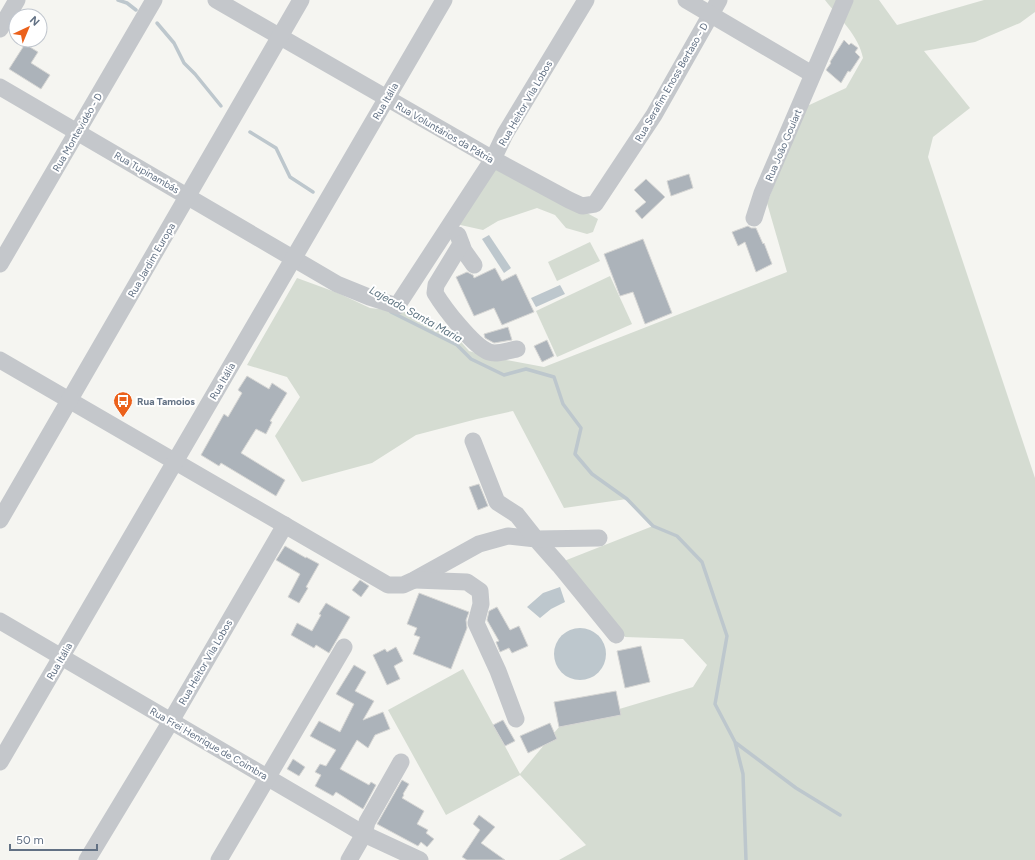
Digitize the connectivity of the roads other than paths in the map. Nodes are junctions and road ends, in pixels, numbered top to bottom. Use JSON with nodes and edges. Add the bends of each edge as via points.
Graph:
{"nodes":[{"id":1,"x":17,"y":0,"type":"edge"},
{"id":2,"x":154,"y":0,"type":"edge"},
{"id":3,"x":216,"y":0,"type":"edge"},
{"id":4,"x":301,"y":0,"type":"edge"},
{"id":5,"x":444,"y":0,"type":"edge"},
{"id":6,"x":586,"y":0,"type":"edge"},
{"id":7,"x":686,"y":0,"type":"edge"},
{"id":8,"x":719,"y":0,"type":"edge"},
{"id":9,"x":845,"y":0,"type":"edge"},
{"id":10,"x":711,"y":15,"type":"junction"},
{"id":11,"x":0,"y":29,"type":"edge"},
{"id":12,"x":280,"y":37,"type":"junction"},
{"id":13,"x":812,"y":74,"type":"junction"},
{"id":14,"x":0,"y":87,"type":"edge"},
{"id":15,"x":387,"y":98,"type":"junction"},
{"id":16,"x":77,"y":132,"type":"junction"},
{"id":17,"x":494,"y":159,"type":"junction"},
{"id":18,"x":188,"y":196,"type":"junction"},
{"id":19,"x":596,"y":204,"type":"joint"},
{"id":20,"x":754,"y":218,"type":"dead end"},
{"id":21,"x":450,"y":226,"type":"junction"},
{"id":22,"x":461,"y":244,"type":"junction"},
{"id":23,"x":294,"y":258,"type":"junction"},
{"id":24,"x":0,"y":264,"type":"edge"},
{"id":25,"x":474,"y":265,"type":"dead end"},
{"id":26,"x":397,"y":306,"type":"joint"},
{"id":27,"x":517,"y":349,"type":"dead end"},
{"id":28,"x":0,"y":360,"type":"edge"},
{"id":29,"x":69,"y":400,"type":"junction"},
{"id":30,"x":473,"y":441,"type":"dead end"},
{"id":31,"x":176,"y":461,"type":"junction"},
{"id":32,"x":0,"y":520,"type":"edge"},
{"id":33,"x":285,"y":525,"type":"junction"},
{"id":34,"x":599,"y":538,"type":"dead end"},
{"id":35,"x":536,"y":539,"type":"junction"},
{"id":36,"x":414,"y":580,"type":"junction"},
{"id":37,"x":0,"y":621,"type":"edge"},
{"id":38,"x":616,"y":636,"type":"dead end"},
{"id":39,"x":344,"y":647,"type":"dead end"},
{"id":40,"x":62,"y":657,"type":"junction"},
{"id":41,"x":516,"y":719,"type":"dead end"},
{"id":42,"x":171,"y":721,"type":"junction"},
{"id":43,"x":0,"y":762,"type":"edge"},
{"id":44,"x":401,"y":762,"type":"dead end"},
{"id":45,"x":268,"y":778,"type":"junction"},
{"id":46,"x":364,"y":834,"type":"junction"},
{"id":47,"x":87,"y":860,"type":"edge"},
{"id":48,"x":219,"y":860,"type":"edge"},
{"id":49,"x":349,"y":860,"type":"edge"},
{"id":50,"x":420,"y":860,"type":"edge"}],
"edges":[{"from":1,"to":11,"type":"street"},
{"from":2,"to":16,"type":"street","name":"Rua Montevidéo - D"},
{"from":3,"to":12,"type":"street","name":"Rua Voluntários da Pátria"},
{"from":4,"to":12,"type":"street","name":"Rua Jardim Europa"},
{"from":5,"to":15,"type":"street","name":"Rua Itália"},
{"from":6,"to":17,"type":"street","name":"Rua Heitor Vila Lobos","via":[[505,134]]},
{"from":7,"to":10,"type":"street"},
{"from":8,"to":10,"type":"street","name":"Rua Serafim Enoss Bertaso - D"},
{"from":9,"to":13,"type":"street","name":"Rua João Goulart"},
{"from":10,"to":13,"type":"street"},
{"from":10,"to":19,"type":"street","name":"Rua Serafim Enoss Bertaso - D","via":[[654,115]]},
{"from":12,"to":15,"type":"street","name":"Rua Voluntários da Pátria"},
{"from":12,"to":18,"type":"street","name":"Rua Jardim Europa"},
{"from":13,"to":20,"type":"street","name":"Rua João Goulart"},
{"from":14,"to":16,"type":"street","name":"Rua Tupinambás"},
{"from":15,"to":17,"type":"street","name":"Rua Voluntários da Pátria"},
{"from":15,"to":23,"type":"street","name":"Rua Itália"},
{"from":16,"to":18,"type":"street","name":"Rua Tupinambás"},
{"from":16,"to":24,"type":"street","name":"Rua Montevidéo - D"},
{"from":17,"to":19,"type":"street","name":"Rua Voluntários da Pátria","via":[[582,206]]},
{"from":17,"to":21,"type":"street","name":"Rua Heitor Vila Lobos"},
{"from":18,"to":23,"type":"street","name":"Rua Tupinambás"},
{"from":18,"to":29,"type":"street","name":"Rua Jardim Europa"},
{"from":21,"to":22,"type":"street","via":[[458,235]]},
{"from":21,"to":26,"type":"street","name":"Rua Heitor Vila Lobos"},
{"from":22,"to":25,"type":"street"},
{"from":22,"to":27,"type":"street","via":[[436,285],[435,293],[469,337],[488,352]]},
{"from":23,"to":26,"type":"street","name":"Rua Tupinambás","via":[[337,284]]},
{"from":23,"to":31,"type":"street","name":"Rua Itália"},
{"from":28,"to":29,"type":"street"},
{"from":29,"to":31,"type":"street"},
{"from":29,"to":32,"type":"street","name":"Rua Jardim Europa"},
{"from":30,"to":35,"type":"street","via":[[497,502],[517,515]]},
{"from":31,"to":33,"type":"street"},
{"from":31,"to":40,"type":"street","name":"Rua Itália"},
{"from":33,"to":36,"type":"street","via":[[388,585],[403,585]]},
{"from":33,"to":42,"type":"street","name":"Rua Heitor Vila Lobos"},
{"from":34,"to":35,"type":"street"},
{"from":35,"to":36,"type":"street","via":[[508,536],[479,544]]},
{"from":35,"to":38,"type":"street"},
{"from":36,"to":41,"type":"street","via":[[467,582],[480,591],[481,604],[476,623]]},
{"from":37,"to":40,"type":"street","name":"Rua Frei Henrique de Coimbra"},
{"from":39,"to":45,"type":"street"},
{"from":40,"to":42,"type":"street","name":"Rua Frei Henrique de Coimbra"},
{"from":40,"to":43,"type":"street","name":"Rua Itália"},
{"from":42,"to":45,"type":"street","name":"Rua Frei Henrique de Coimbra"},
{"from":42,"to":47,"type":"street","name":"Rua Heitor Vila Lobos"},
{"from":44,"to":46,"type":"street","via":[[367,822]]},
{"from":45,"to":46,"type":"street","name":"Rua Frei Henrique de Coimbra"},
{"from":45,"to":48,"type":"street"},
{"from":46,"to":49,"type":"street"},
{"from":46,"to":50,"type":"street","name":"Rua Frei Henrique de Coimbra"}]}
